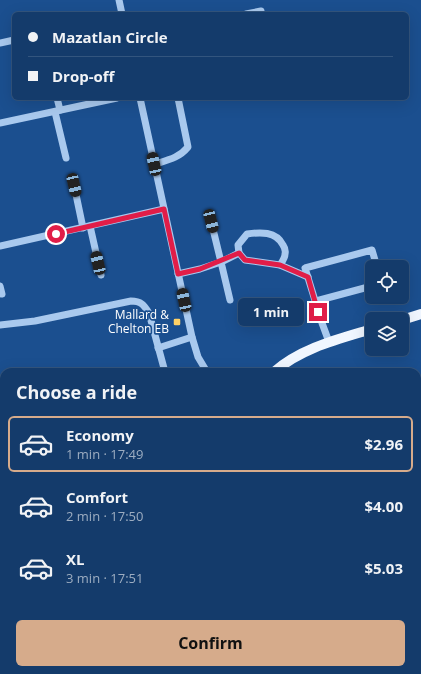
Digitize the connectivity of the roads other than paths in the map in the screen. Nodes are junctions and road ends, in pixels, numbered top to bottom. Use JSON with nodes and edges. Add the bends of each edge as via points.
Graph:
{"nodes":[{"id":1,"x":119,"y":0,"type":"edge"},
{"id":2,"x":261,"y":11,"type":"dead end"},
{"id":3,"x":122,"y":12,"type":"edge"},
{"id":4,"x":256,"y":12,"type":"edge"},
{"id":5,"x":12,"y":40,"type":"edge"},
{"id":6,"x":0,"y":43,"type":"edge"},
{"id":7,"x":57,"y":100,"type":"edge"},
{"id":8,"x":109,"y":100,"type":"edge"},
{"id":9,"x":140,"y":100,"type":"edge"},
{"id":10,"x":178,"y":100,"type":"edge"},
{"id":11,"x":58,"y":111,"type":"junction"},
{"id":12,"x":0,"y":124,"type":"edge"},
{"id":13,"x":66,"y":158,"type":"dead end"},
{"id":14,"x":154,"y":164,"type":"junction"},
{"id":15,"x":74,"y":185,"type":"dead end"},
{"id":16,"x":164,"y":209,"type":"junction"},
{"id":17,"x":211,"y":221,"type":"dead end"},
{"id":18,"x":87,"y":227,"type":"junction"},
{"id":19,"x":0,"y":246,"type":"edge"},
{"id":20,"x":239,"y":253,"type":"junction"},
{"id":21,"x":375,"y":260,"type":"edge"},
{"id":22,"x":221,"y":262,"type":"junction"},
{"id":23,"x":280,"y":265,"type":"junction"},
{"id":24,"x":178,"y":274,"type":"junction"},
{"id":25,"x":101,"y":275,"type":"dead end"},
{"id":26,"x":308,"y":277,"type":"junction"},
{"id":27,"x":0,"y":286,"type":"edge"},
{"id":28,"x":365,"y":288,"type":"edge"},
{"id":29,"x":2,"y":294,"type":"dead end"},
{"id":30,"x":230,"y":300,"type":"dead end"},
{"id":31,"x":316,"y":301,"type":"junction"},
{"id":32,"x":421,"y":314,"type":"edge"},
{"id":33,"x":409,"y":318,"type":"edge"},
{"id":34,"x":0,"y":325,"type":"edge"},
{"id":35,"x":365,"y":331,"type":"edge"},
{"id":36,"x":192,"y":337,"type":"junction"},
{"id":37,"x":329,"y":342,"type":"junction"},
{"id":38,"x":158,"y":348,"type":"junction"},
{"id":39,"x":164,"y":368,"type":"edge"},
{"id":40,"x":205,"y":368,"type":"edge"},
{"id":41,"x":279,"y":368,"type":"edge"}],
"edges":[{"from":1,"to":3,"type":"street"},
{"from":2,"to":4,"type":"street"},
{"from":5,"to":6,"type":"street"},
{"from":7,"to":11,"type":"street"},
{"from":8,"to":11,"type":"street"},
{"from":9,"to":14,"type":"street"},
{"from":10,"to":14,"type":"street","via":[[188,147],[174,158]]},
{"from":11,"to":12,"type":"street"},
{"from":11,"to":13,"type":"street"},
{"from":14,"to":16,"type":"street"},
{"from":15,"to":18,"type":"street"},
{"from":16,"to":18,"type":"street"},
{"from":16,"to":24,"type":"street"},
{"from":17,"to":22,"type":"street"},
{"from":18,"to":19,"type":"street"},
{"from":18,"to":25,"type":"street"},
{"from":20,"to":22,"type":"street"},
{"from":20,"to":23,"type":"street","via":[[245,260]]},
{"from":20,"to":23,"type":"street","via":[[238,244],[247,234],[273,234],[285,248]]},
{"from":21,"to":26,"type":"street","via":[[372,250],[305,268]]},
{"from":22,"to":24,"type":"street"},
{"from":22,"to":30,"type":"street"},
{"from":23,"to":26,"type":"street"},
{"from":24,"to":36,"type":"street"},
{"from":26,"to":31,"type":"street"},
{"from":27,"to":29,"type":"street"},
{"from":28,"to":31,"type":"street"},
{"from":31,"to":37,"type":"street"},
{"from":32,"to":33,"type":"main road"},
{"from":34,"to":38,"type":"street","via":[[35,321],[139,301],[149,313]]},
{"from":35,"to":37,"type":"main road"},
{"from":36,"to":38,"type":"street"},
{"from":36,"to":40,"type":"street"},
{"from":37,"to":41,"type":"main road"},
{"from":38,"to":39,"type":"street"}]}
